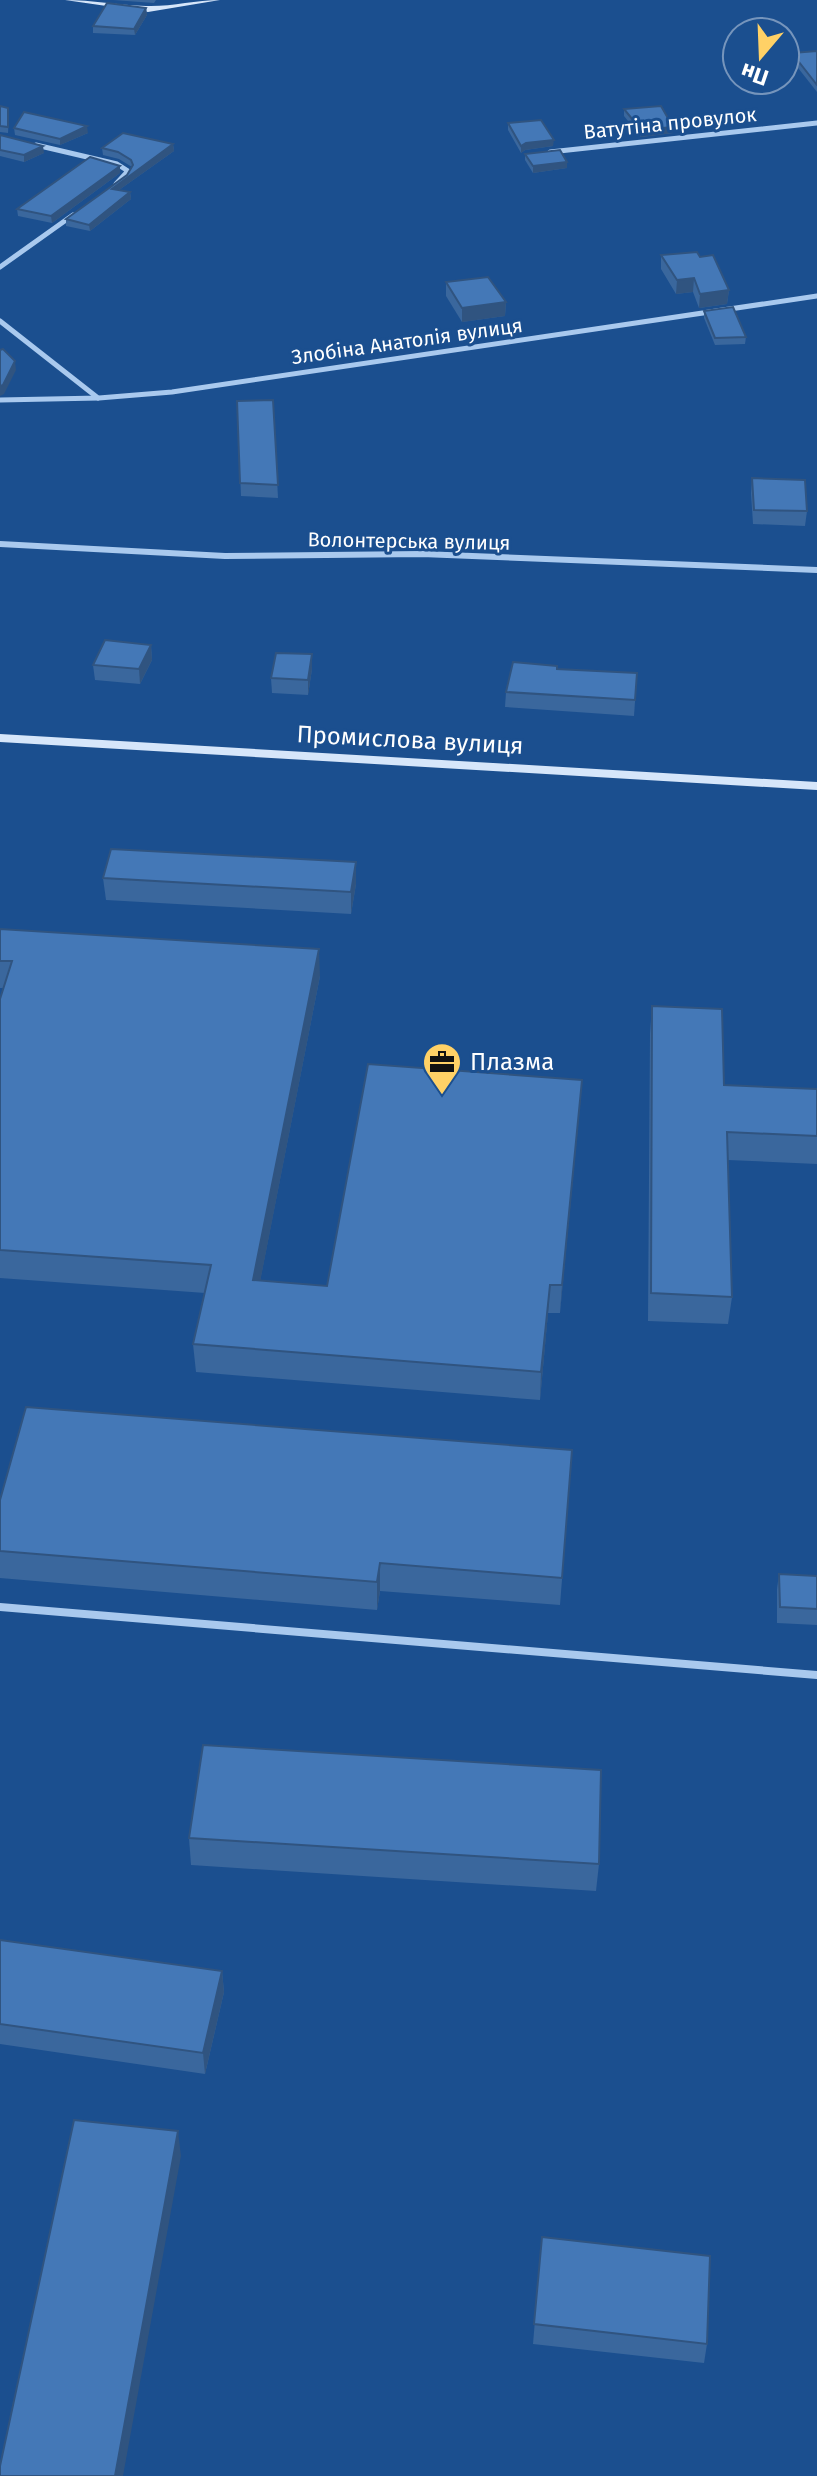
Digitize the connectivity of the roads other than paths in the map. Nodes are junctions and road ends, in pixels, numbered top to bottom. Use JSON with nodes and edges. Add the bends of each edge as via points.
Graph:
{"nodes":[{"id":1,"x":69,"y":0,"type":"edge"},
{"id":2,"x":216,"y":0,"type":"edge"},
{"id":3,"x":817,"y":123,"type":"edge"},
{"id":4,"x":29,"y":143,"type":"edge"},
{"id":5,"x":541,"y":153,"type":"edge"},
{"id":6,"x":110,"y":188,"type":"edge"},
{"id":7,"x":74,"y":214,"type":"edge"},
{"id":8,"x":0,"y":267,"type":"edge"},
{"id":9,"x":817,"y":296,"type":"edge"},
{"id":10,"x":0,"y":321,"type":"edge"},
{"id":11,"x":99,"y":398,"type":"junction"},
{"id":12,"x":0,"y":400,"type":"edge"},
{"id":13,"x":0,"y":544,"type":"edge"},
{"id":14,"x":817,"y":570,"type":"edge"},
{"id":15,"x":0,"y":738,"type":"edge"},
{"id":16,"x":817,"y":786,"type":"edge"},
{"id":17,"x":0,"y":1607,"type":"edge"},
{"id":18,"x":817,"y":1675,"type":"edge"}],
"edges":[{"from":1,"to":2,"type":"street","via":[[148,9]]},
{"from":3,"to":5,"type":"street","name":"Ватутіна провулок"},
{"from":4,"to":6,"type":"street","via":[[128,171]]},
{"from":7,"to":8,"type":"street"},
{"from":9,"to":11,"type":"street","name":"Злобіна Анатолія вулиця","via":[[172,392]]},
{"from":10,"to":11,"type":"street"},
{"from":11,"to":12,"type":"street","name":"Злобіна Анатолія вулиця"},
{"from":13,"to":14,"type":"street","name":"Волонтерська вулиця","via":[[225,556],[422,554]]},
{"from":15,"to":16,"type":"street","name":"Промислова вулиця"},
{"from":17,"to":18,"type":"lane"}]}
